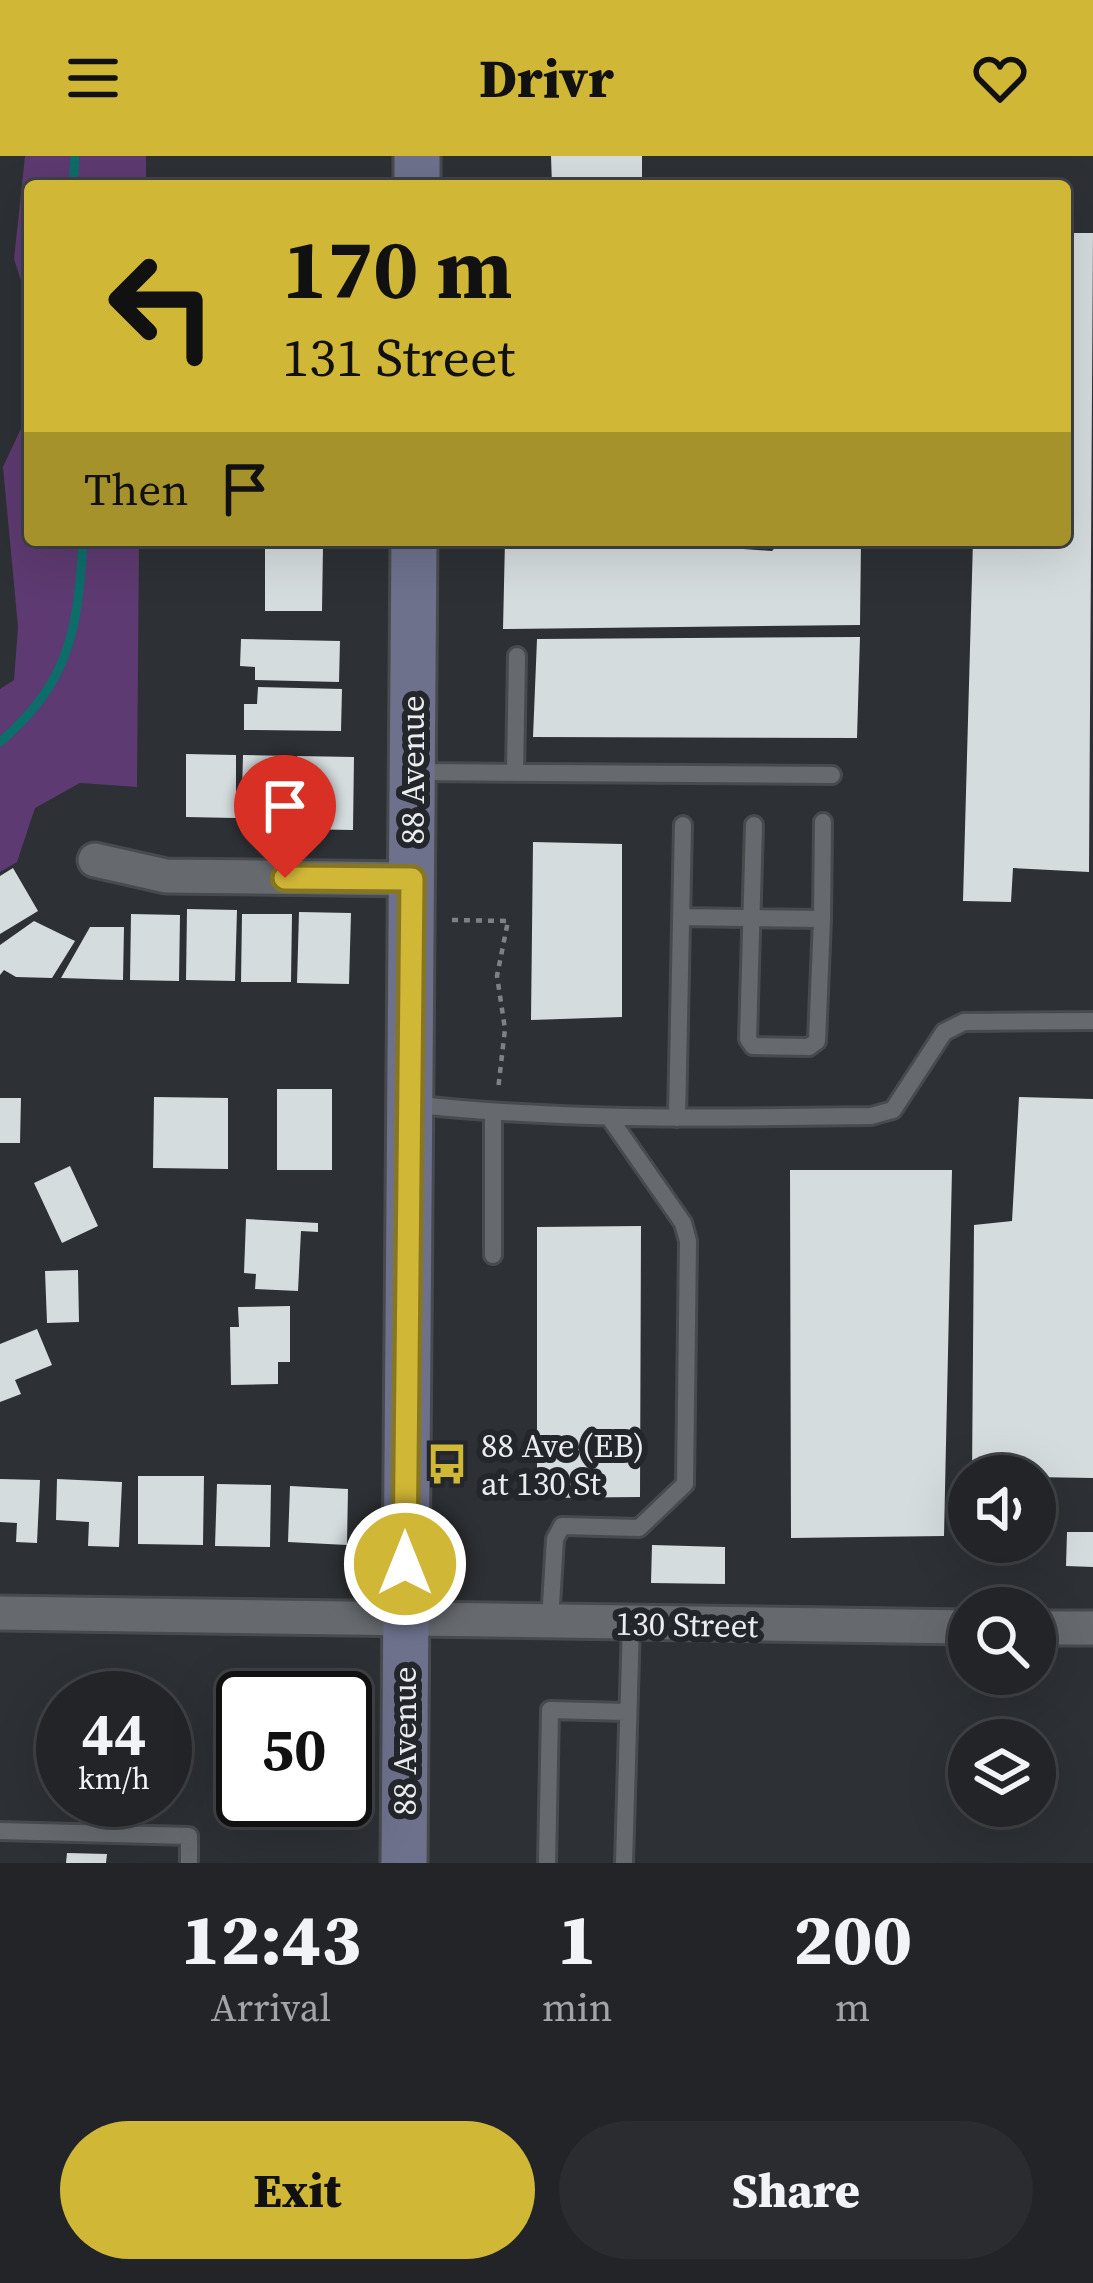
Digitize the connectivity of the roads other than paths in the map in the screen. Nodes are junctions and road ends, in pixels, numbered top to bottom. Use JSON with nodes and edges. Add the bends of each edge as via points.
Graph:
{"nodes":[{"id":1,"x":414,"y":546,"type":"edge"},
{"id":2,"x":517,"y":656,"type":"dead end"},
{"id":3,"x":412,"y":772,"type":"junction"},
{"id":4,"x":515,"y":773,"type":"junction"},
{"id":5,"x":832,"y":775,"type":"dead end"},
{"id":6,"x":824,"y":822,"type":"dead end"},
{"id":7,"x":682,"y":825,"type":"dead end"},
{"id":8,"x":754,"y":825,"type":"dead end"},
{"id":9,"x":95,"y":860,"type":"dead end"},
{"id":10,"x":412,"y":879,"type":"junction"},
{"id":11,"x":681,"y":917,"type":"junction"},
{"id":12,"x":752,"y":917,"type":"junction"},
{"id":13,"x":822,"y":919,"type":"junction"},
{"id":14,"x":1093,"y":1021,"type":"edge"},
{"id":15,"x":409,"y":1104,"type":"junction"},
{"id":16,"x":496,"y":1114,"type":"junction"},
{"id":17,"x":609,"y":1117,"type":"junction"},
{"id":18,"x":677,"y":1118,"type":"junction"},
{"id":19,"x":494,"y":1255,"type":"dead end"},
{"id":20,"x":0,"y":1613,"type":"edge"},
{"id":21,"x":405,"y":1617,"type":"junction"},
{"id":22,"x":550,"y":1621,"type":"junction"},
{"id":23,"x":631,"y":1624,"type":"junction"},
{"id":24,"x":948,"y":1627,"type":"edge"},
{"id":25,"x":1056,"y":1628,"type":"edge"},
{"id":26,"x":1093,"y":1628,"type":"edge"},
{"id":27,"x":627,"y":1712,"type":"junction"},
{"id":28,"x":0,"y":1831,"type":"edge"},
{"id":29,"x":189,"y":1863,"type":"edge"},
{"id":30,"x":404,"y":1863,"type":"edge"},
{"id":31,"x":547,"y":1863,"type":"edge"},
{"id":32,"x":624,"y":1863,"type":"edge"}],
"edges":[{"from":1,"to":3,"type":"main road","name":"88 Avenue"},
{"from":2,"to":4,"type":"lane"},
{"from":3,"to":4,"type":"lane"},
{"from":3,"to":10,"type":"main road","name":"88 Avenue"},
{"from":4,"to":5,"type":"lane"},
{"from":6,"to":13,"type":"lane"},
{"from":7,"to":11,"type":"lane"},
{"from":8,"to":12,"type":"lane"},
{"from":9,"to":10,"type":"street","via":[[166,876]]},
{"from":10,"to":15,"type":"main road","name":"88 Avenue"},
{"from":11,"to":12,"type":"lane"},
{"from":11,"to":18,"type":"lane"},
{"from":12,"to":13,"type":"lane"},
{"from":12,"to":13,"type":"lane","via":[[753,1046],[809,1047],[817,1040]]},
{"from":14,"to":18,"type":"lane","via":[[964,1022],[944,1032],[893,1110],[871,1116]]},
{"from":15,"to":16,"type":"lane"},
{"from":15,"to":21,"type":"main road","name":"88 Avenue"},
{"from":16,"to":17,"type":"lane"},
{"from":16,"to":19,"type":"lane"},
{"from":17,"to":18,"type":"lane"},
{"from":17,"to":22,"type":"lane","via":[[688,1241],[685,1484],[639,1528],[562,1526]]},
{"from":20,"to":21,"type":"street","name":"130 Street"},
{"from":21,"to":22,"type":"street","name":"130 Street"},
{"from":21,"to":30,"type":"main road","name":"88 Avenue"},
{"from":22,"to":23,"type":"street","name":"130 Street"},
{"from":23,"to":24,"type":"street","name":"130 Street"},
{"from":23,"to":27,"type":"lane"},
{"from":25,"to":26,"type":"street"},
{"from":27,"to":31,"type":"lane","via":[[550,1710]]},
{"from":27,"to":32,"type":"lane"},
{"from":28,"to":29,"type":"lane","via":[[189,1836]]}]}
